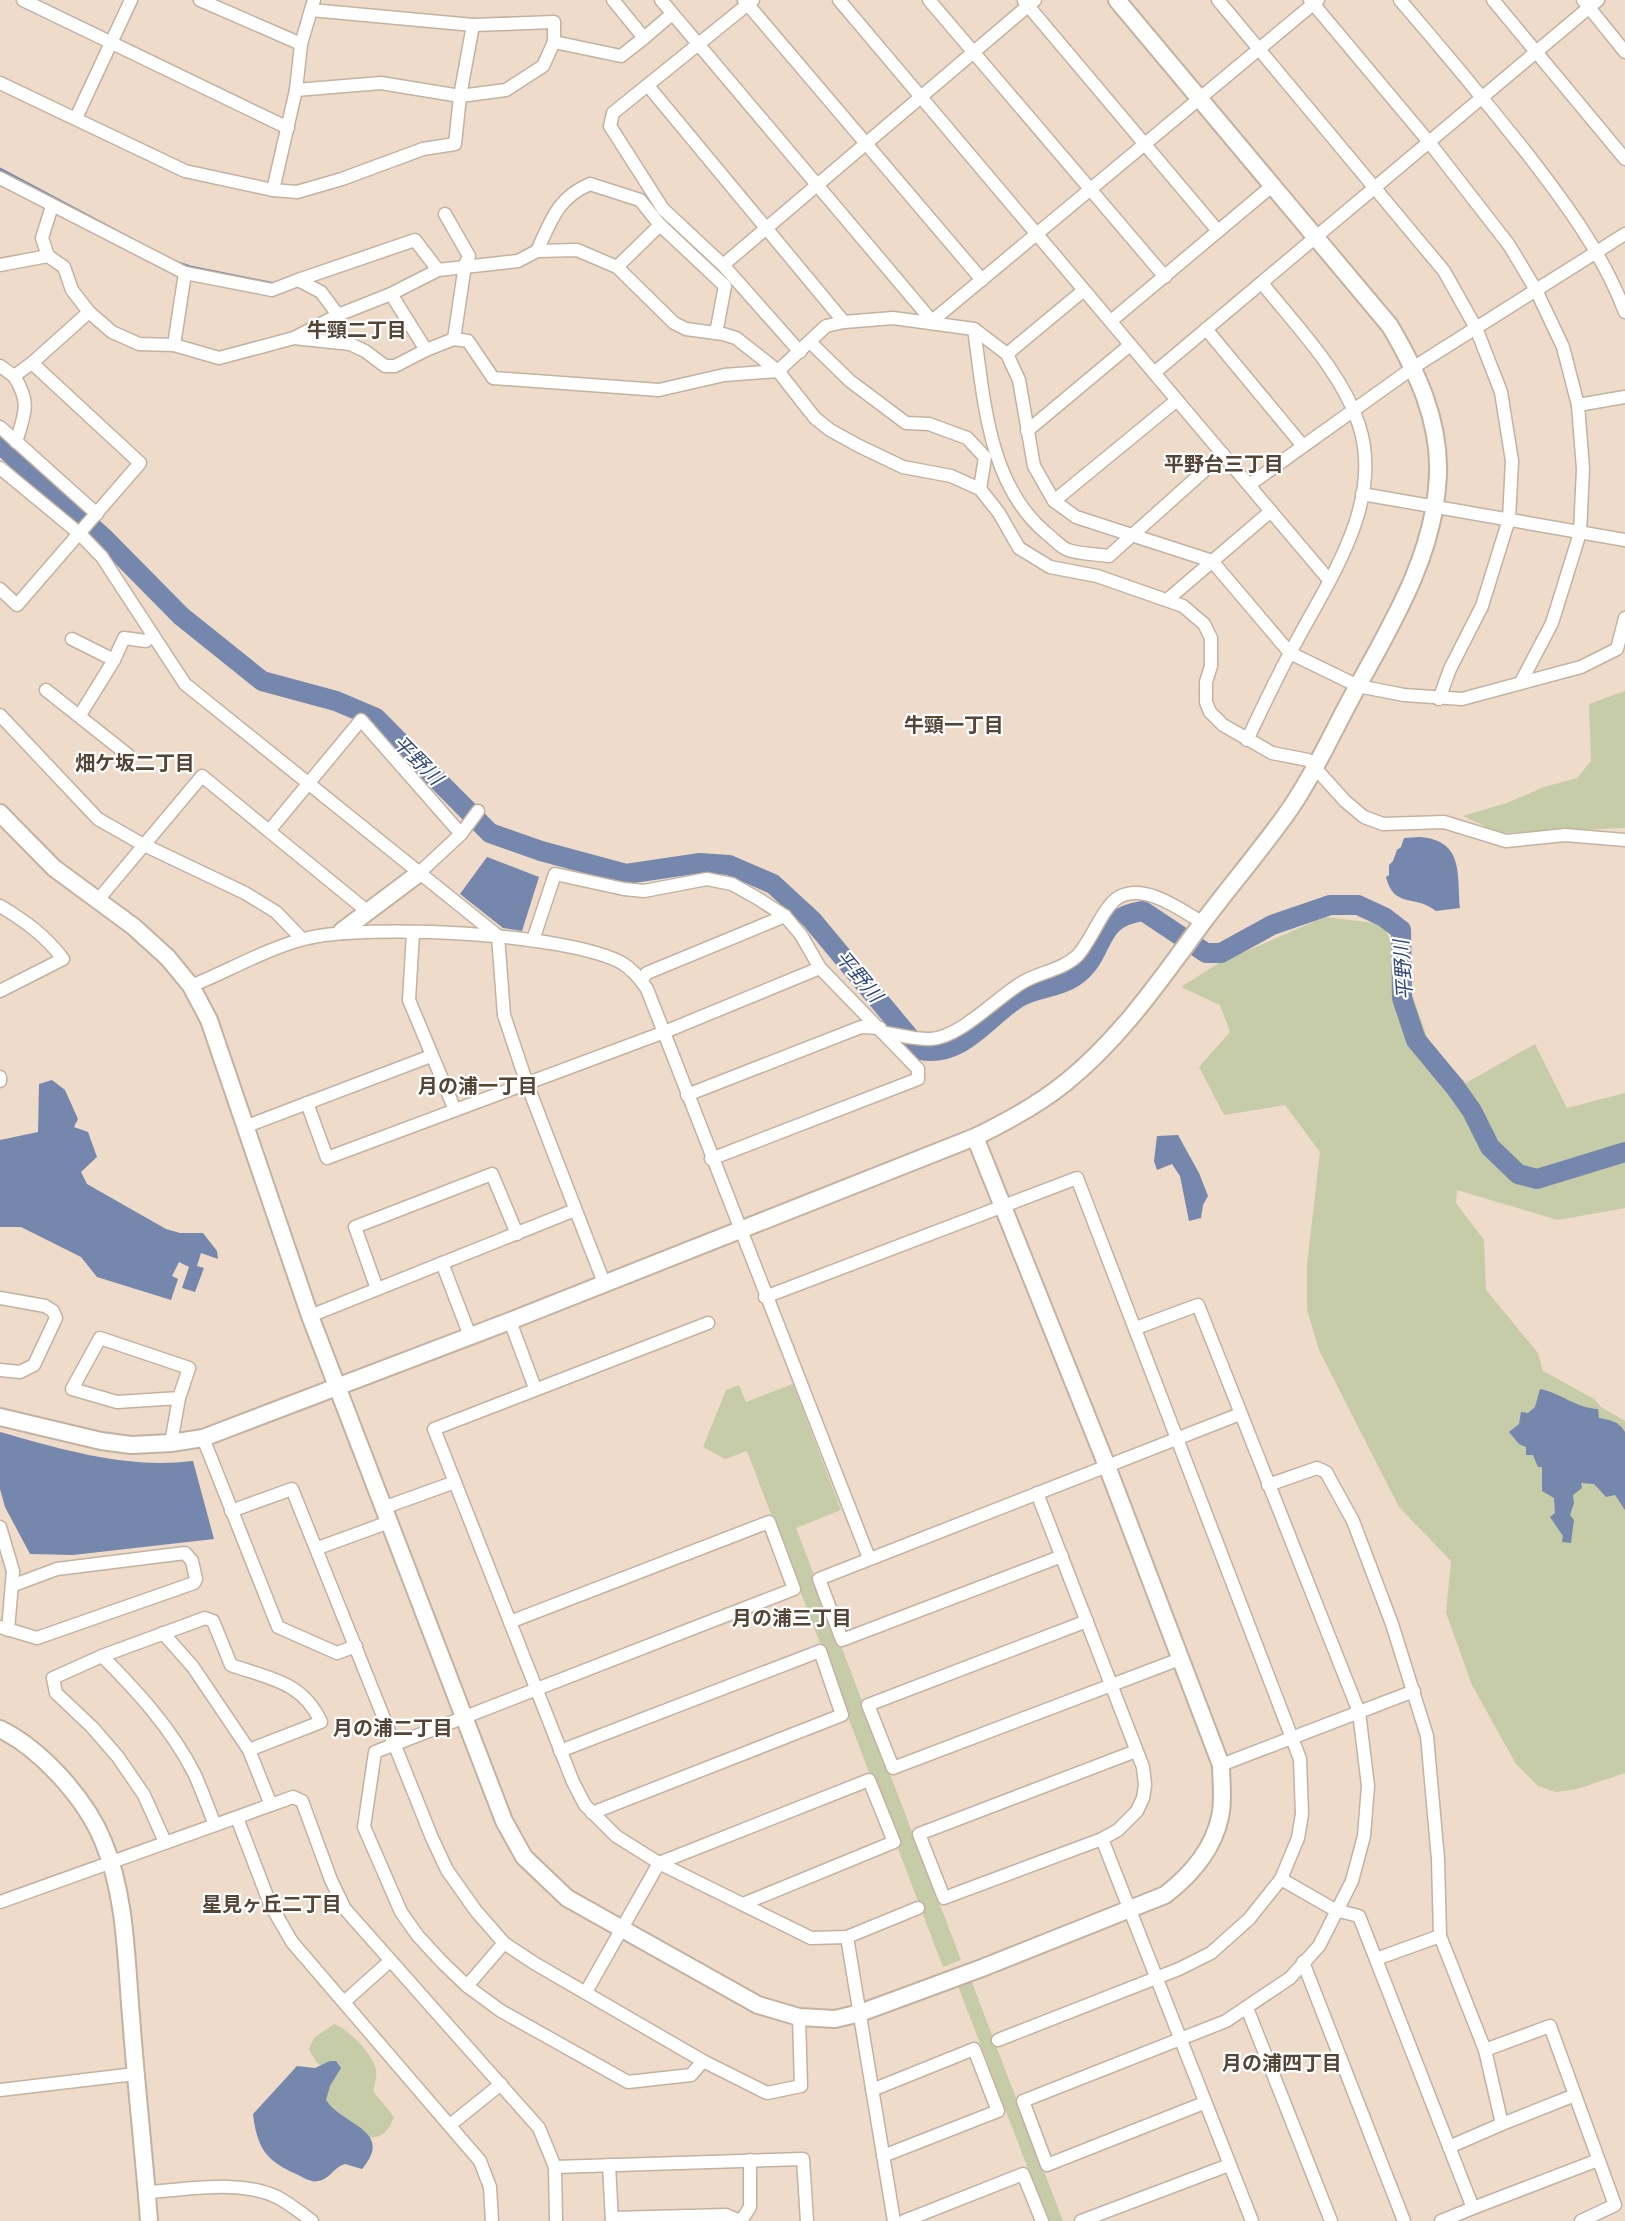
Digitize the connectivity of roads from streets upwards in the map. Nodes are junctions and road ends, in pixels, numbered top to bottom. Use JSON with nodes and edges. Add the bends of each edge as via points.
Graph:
{"nodes":[{"id":1,"x":23,"y":0,"type":"edge"},
{"id":2,"x":131,"y":0,"type":"edge"},
{"id":3,"x":200,"y":0,"type":"edge"},
{"id":4,"x":613,"y":0,"type":"edge"},
{"id":5,"x":661,"y":0,"type":"edge"},
{"id":6,"x":839,"y":0,"type":"edge"},
{"id":7,"x":929,"y":0,"type":"edge"},
{"id":8,"x":1117,"y":0,"type":"edge"},
{"id":9,"x":1218,"y":0,"type":"edge"},
{"id":10,"x":1401,"y":0,"type":"edge"},
{"id":11,"x":1493,"y":0,"type":"edge"},
{"id":12,"x":748,"y":1,"type":"edge"},
{"id":13,"x":1314,"y":1,"type":"edge"},
{"id":14,"x":1028,"y":2,"type":"edge"},
{"id":15,"x":1590,"y":3,"type":"edge"},
{"id":16,"x":313,"y":5,"type":"edge"},
{"id":17,"x":672,"y":14,"type":"junction"},
{"id":18,"x":473,"y":26,"type":"junction"},
{"id":19,"x":644,"y":38,"type":"junction"},
{"id":20,"x":554,"y":42,"type":"junction"},
{"id":21,"x":111,"y":43,"type":"junction"},
{"id":22,"x":301,"y":44,"type":"junction"},
{"id":23,"x":699,"y":45,"type":"junction"},
{"id":24,"x":1259,"y":50,"type":"junction"},
{"id":25,"x":974,"y":52,"type":"junction"},
{"id":26,"x":1536,"y":52,"type":"junction"},
{"id":27,"x":1625,"y":52,"type":"edge"},
{"id":28,"x":0,"y":83,"type":"edge"},
{"id":29,"x":649,"y":87,"type":"junction"},
{"id":30,"x":296,"y":90,"type":"junction"},
{"id":31,"x":460,"y":96,"type":"junction"},
{"id":32,"x":921,"y":97,"type":"junction"},
{"id":33,"x":1483,"y":97,"type":"junction"},
{"id":34,"x":1200,"y":100,"type":"junction"},
{"id":35,"x":76,"y":117,"type":"junction"},
{"id":36,"x":288,"y":128,"type":"junction"},
{"id":37,"x":1429,"y":142,"type":"junction"},
{"id":38,"x":866,"y":143,"type":"junction"},
{"id":39,"x":1145,"y":145,"type":"junction"},
{"id":40,"x":1625,"y":159,"type":"edge"},
{"id":41,"x":0,"y":178,"type":"edge"},
{"id":42,"x":817,"y":184,"type":"junction"},
{"id":43,"x":1273,"y":185,"type":"junction"},
{"id":44,"x":1375,"y":188,"type":"junction"},
{"id":45,"x":273,"y":190,"type":"junction"},
{"id":46,"x":1090,"y":190,"type":"junction"},
{"id":47,"x":52,"y":206,"type":"junction"},
{"id":48,"x":445,"y":214,"type":"dead end"},
{"id":49,"x":660,"y":225,"type":"junction"},
{"id":50,"x":766,"y":228,"type":"junction"},
{"id":51,"x":1218,"y":231,"type":"junction"},
{"id":52,"x":1037,"y":234,"type":"junction"},
{"id":53,"x":1625,"y":234,"type":"edge"},
{"id":54,"x":1316,"y":237,"type":"junction"},
{"id":55,"x":537,"y":251,"type":"junction"},
{"id":56,"x":1595,"y":253,"type":"junction"},
{"id":57,"x":48,"y":256,"type":"junction"},
{"id":58,"x":0,"y":265,"type":"edge"},
{"id":59,"x":465,"y":265,"type":"junction"},
{"id":60,"x":723,"y":265,"type":"junction"},
{"id":61,"x":617,"y":267,"type":"junction"},
{"id":62,"x":438,"y":270,"type":"junction"},
{"id":63,"x":185,"y":273,"type":"junction"},
{"id":64,"x":1165,"y":277,"type":"junction"},
{"id":65,"x":298,"y":280,"type":"junction"},
{"id":66,"x":982,"y":280,"type":"junction"},
{"id":67,"x":1262,"y":283,"type":"junction"},
{"id":68,"x":1084,"y":290,"type":"junction"},
{"id":69,"x":1536,"y":290,"type":"junction"},
{"id":70,"x":392,"y":294,"type":"junction"},
{"id":71,"x":89,"y":312,"type":"junction"},
{"id":72,"x":1625,"y":312,"type":"edge"},
{"id":73,"x":338,"y":315,"type":"junction"},
{"id":74,"x":932,"y":321,"type":"junction"},
{"id":75,"x":1111,"y":321,"type":"junction"},
{"id":76,"x":844,"y":322,"type":"junction"},
{"id":77,"x":1476,"y":327,"type":"junction"},
{"id":78,"x":974,"y":329,"type":"junction"},
{"id":79,"x":1206,"y":329,"type":"junction"},
{"id":80,"x":716,"y":333,"type":"junction"},
{"id":81,"x":294,"y":338,"type":"junction"},
{"id":82,"x":454,"y":339,"type":"junction"},
{"id":83,"x":810,"y":342,"type":"junction"},
{"id":84,"x":174,"y":345,"type":"junction"},
{"id":85,"x":1130,"y":345,"type":"junction"},
{"id":86,"x":426,"y":350,"type":"junction"},
{"id":87,"x":800,"y":352,"type":"junction"},
{"id":88,"x":1006,"y":354,"type":"junction"},
{"id":89,"x":32,"y":363,"type":"junction"},
{"id":90,"x":0,"y":366,"type":"edge"},
{"id":91,"x":1414,"y":367,"type":"junction"},
{"id":92,"x":778,"y":371,"type":"junction"},
{"id":93,"x":1154,"y":373,"type":"junction"},
{"id":94,"x":14,"y":376,"type":"junction"},
{"id":95,"x":1625,"y":397,"type":"edge"},
{"id":96,"x":1177,"y":400,"type":"junction"},
{"id":97,"x":1578,"y":405,"type":"junction"},
{"id":98,"x":1353,"y":410,"type":"junction"},
{"id":99,"x":0,"y":427,"type":"edge"},
{"id":100,"x":1028,"y":430,"type":"junction"},
{"id":101,"x":16,"y":442,"type":"junction"},
{"id":102,"x":1303,"y":446,"type":"junction"},
{"id":103,"x":1223,"y":454,"type":"junction"},
{"id":104,"x":0,"y":468,"type":"edge"},
{"id":105,"x":1249,"y":485,"type":"junction"},
{"id":106,"x":980,"y":489,"type":"junction"},
{"id":107,"x":1362,"y":494,"type":"junction"},
{"id":108,"x":1054,"y":501,"type":"junction"},
{"id":109,"x":1434,"y":509,"type":"junction"},
{"id":110,"x":1271,"y":510,"type":"junction"},
{"id":111,"x":97,"y":514,"type":"junction"},
{"id":112,"x":1509,"y":519,"type":"junction"},
{"id":113,"x":1580,"y":533,"type":"junction"},
{"id":114,"x":80,"y":534,"type":"junction"},
{"id":115,"x":1132,"y":534,"type":"junction"},
{"id":116,"x":1625,"y":540,"type":"edge"},
{"id":117,"x":1212,"y":561,"type":"junction"},
{"id":118,"x":1329,"y":580,"type":"junction"},
{"id":119,"x":0,"y":589,"type":"edge"},
{"id":120,"x":1167,"y":600,"type":"junction"},
{"id":121,"x":1625,"y":618,"type":"edge"},
{"id":122,"x":153,"y":635,"type":"junction"},
{"id":123,"x":72,"y":639,"type":"dead end"},
{"id":124,"x":1290,"y":653,"type":"junction"},
{"id":125,"x":114,"y":660,"type":"junction"},
{"id":126,"x":1521,"y":682,"type":"junction"},
{"id":127,"x":1358,"y":686,"type":"junction"},
{"id":128,"x":46,"y":690,"type":"dead end"},
{"id":129,"x":1439,"y":699,"type":"junction"},
{"id":130,"x":0,"y":715,"type":"edge"},
{"id":131,"x":80,"y":715,"type":"junction"},
{"id":132,"x":1246,"y":740,"type":"junction"},
{"id":133,"x":128,"y":754,"type":"dead end"},
{"id":134,"x":1315,"y":768,"type":"junction"},
{"id":135,"x":308,"y":784,"type":"junction"},
{"id":136,"x":478,"y":811,"type":"dead end"},
{"id":137,"x":0,"y":813,"type":"edge"},
{"id":138,"x":269,"y":831,"type":"junction"},
{"id":139,"x":461,"y":834,"type":"junction"},
{"id":140,"x":1625,"y":840,"type":"edge"},
{"id":141,"x":142,"y":844,"type":"junction"},
{"id":142,"x":418,"y":874,"type":"junction"},
{"id":143,"x":97,"y":901,"type":"junction"},
{"id":144,"x":0,"y":906,"type":"edge"},
{"id":145,"x":367,"y":911,"type":"junction"},
{"id":146,"x":785,"y":916,"type":"junction"},
{"id":147,"x":1203,"y":923,"type":"junction"},
{"id":148,"x":342,"y":932,"type":"junction"},
{"id":149,"x":413,"y":933,"type":"junction"},
{"id":150,"x":498,"y":936,"type":"junction"},
{"id":151,"x":302,"y":939,"type":"junction"},
{"id":152,"x":533,"y":940,"type":"junction"},
{"id":153,"x":820,"y":968,"type":"junction"},
{"id":154,"x":641,"y":980,"type":"junction"},
{"id":155,"x":191,"y":986,"type":"junction"},
{"id":156,"x":0,"y":991,"type":"edge"},
{"id":157,"x":883,"y":1031,"type":"junction"},
{"id":158,"x":662,"y":1033,"type":"junction"},
{"id":159,"x":431,"y":1056,"type":"junction"},
{"id":160,"x":527,"y":1084,"type":"junction"},
{"id":161,"x":687,"y":1095,"type":"junction"},
{"id":162,"x":307,"y":1103,"type":"junction"},
{"id":163,"x":454,"y":1110,"type":"junction"},
{"id":164,"x":247,"y":1126,"type":"junction"},
{"id":165,"x":975,"y":1137,"type":"junction"},
{"id":166,"x":711,"y":1159,"type":"junction"},
{"id":167,"x":1004,"y":1205,"type":"junction"},
{"id":168,"x":576,"y":1210,"type":"junction"},
{"id":169,"x":738,"y":1230,"type":"junction"},
{"id":170,"x":517,"y":1233,"type":"junction"},
{"id":171,"x":442,"y":1263,"type":"junction"},
{"id":172,"x":604,"y":1283,"type":"junction"},
{"id":173,"x":377,"y":1289,"type":"junction"},
{"id":174,"x":765,"y":1297,"type":"junction"},
{"id":175,"x":0,"y":1298,"type":"edge"},
{"id":176,"x":310,"y":1316,"type":"junction"},
{"id":177,"x":510,"y":1321,"type":"junction"},
{"id":178,"x":708,"y":1323,"type":"dead end"},
{"id":179,"x":1136,"y":1328,"type":"junction"},
{"id":180,"x":470,"y":1336,"type":"junction"},
{"id":181,"x":0,"y":1370,"type":"edge"},
{"id":182,"x":337,"y":1388,"type":"junction"},
{"id":183,"x":536,"y":1388,"type":"junction"},
{"id":184,"x":179,"y":1398,"type":"junction"},
{"id":185,"x":1240,"y":1414,"type":"junction"},
{"id":186,"x":0,"y":1417,"type":"edge"},
{"id":187,"x":203,"y":1438,"type":"junction"},
{"id":188,"x":1178,"y":1438,"type":"junction"},
{"id":189,"x":171,"y":1443,"type":"junction"},
{"id":190,"x":1107,"y":1466,"type":"junction"},
{"id":191,"x":455,"y":1482,"type":"junction"},
{"id":192,"x":1268,"y":1485,"type":"junction"},
{"id":193,"x":1037,"y":1493,"type":"junction"},
{"id":194,"x":231,"y":1511,"type":"junction"},
{"id":195,"x":386,"y":1515,"type":"junction"},
{"id":196,"x":0,"y":1527,"type":"edge"},
{"id":197,"x":318,"y":1548,"type":"junction"},
{"id":198,"x":1062,"y":1556,"type":"junction"},
{"id":199,"x":869,"y":1558,"type":"junction"},
{"id":200,"x":14,"y":1585,"type":"junction"},
{"id":201,"x":1087,"y":1621,"type":"junction"},
{"id":202,"x":510,"y":1622,"type":"junction"},
{"id":203,"x":4,"y":1628,"type":"edge"},
{"id":204,"x":163,"y":1633,"type":"junction"},
{"id":205,"x":356,"y":1646,"type":"junction"},
{"id":206,"x":102,"y":1656,"type":"junction"},
{"id":207,"x":1180,"y":1659,"type":"junction"},
{"id":208,"x":1112,"y":1685,"type":"junction"},
{"id":209,"x":536,"y":1689,"type":"junction"},
{"id":210,"x":1414,"y":1691,"type":"junction"},
{"id":211,"x":1359,"y":1712,"type":"junction"},
{"id":212,"x":464,"y":1716,"type":"junction"},
{"id":213,"x":0,"y":1729,"type":"edge"},
{"id":214,"x":1293,"y":1737,"type":"junction"},
{"id":215,"x":394,"y":1744,"type":"junction"},
{"id":216,"x":249,"y":1750,"type":"junction"},
{"id":217,"x":1136,"y":1750,"type":"junction"},
{"id":218,"x":560,"y":1752,"type":"junction"},
{"id":219,"x":1221,"y":1765,"type":"junction"},
{"id":220,"x":271,"y":1805,"type":"junction"},
{"id":221,"x":592,"y":1813,"type":"junction"},
{"id":222,"x":237,"y":1818,"type":"junction"},
{"id":223,"x":215,"y":1825,"type":"junction"},
{"id":224,"x":1102,"y":1839,"type":"junction"},
{"id":225,"x":165,"y":1842,"type":"junction"},
{"id":226,"x":111,"y":1861,"type":"junction"},
{"id":227,"x":659,"y":1863,"type":"junction"},
{"id":228,"x":1281,"y":1879,"type":"junction"},
{"id":229,"x":0,"y":1902,"type":"edge"},
{"id":230,"x":743,"y":1904,"type":"junction"},
{"id":231,"x":918,"y":1908,"type":"dead end"},
{"id":232,"x":1130,"y":1909,"type":"junction"},
{"id":233,"x":1335,"y":1910,"type":"junction"},
{"id":234,"x":623,"y":1929,"type":"junction"},
{"id":235,"x":1440,"y":1936,"type":"junction"},
{"id":236,"x":848,"y":1937,"type":"junction"},
{"id":237,"x":504,"y":1942,"type":"junction"},
{"id":238,"x":1376,"y":1959,"type":"junction"},
{"id":239,"x":390,"y":1961,"type":"junction"},
{"id":240,"x":1303,"y":1962,"type":"junction"},
{"id":241,"x":1156,"y":1977,"type":"junction"},
{"id":242,"x":467,"y":1986,"type":"junction"},
{"id":243,"x":586,"y":1992,"type":"junction"},
{"id":244,"x":344,"y":2002,"type":"junction"},
{"id":245,"x":1247,"y":2008,"type":"junction"},
{"id":246,"x":860,"y":2013,"type":"junction"},
{"id":247,"x":800,"y":2017,"type":"junction"},
{"id":248,"x":998,"y":2040,"type":"dead end"},
{"id":249,"x":1180,"y":2040,"type":"junction"},
{"id":250,"x":1485,"y":2050,"type":"junction"},
{"id":251,"x":703,"y":2061,"type":"junction"},
{"id":252,"x":135,"y":2074,"type":"junction"},
{"id":253,"x":501,"y":2084,"type":"junction"},
{"id":254,"x":0,"y":2090,"type":"edge"},
{"id":255,"x":872,"y":2090,"type":"junction"},
{"id":256,"x":1575,"y":2095,"type":"junction"},
{"id":257,"x":1204,"y":2103,"type":"junction"},
{"id":258,"x":1502,"y":2124,"type":"junction"},
{"id":259,"x":450,"y":2125,"type":"junction"},
{"id":260,"x":1449,"y":2147,"type":"junction"},
{"id":261,"x":883,"y":2156,"type":"junction"},
{"id":262,"x":750,"y":2160,"type":"junction"},
{"id":263,"x":1598,"y":2160,"type":"junction"},
{"id":264,"x":609,"y":2165,"type":"junction"},
{"id":265,"x":1229,"y":2165,"type":"junction"},
{"id":266,"x":555,"y":2167,"type":"junction"},
{"id":267,"x":147,"y":2192,"type":"junction"},
{"id":268,"x":1473,"y":2208,"type":"junction"},
{"id":269,"x":612,"y":2220,"type":"edge"},
{"id":270,"x":149,"y":2221,"type":"edge"},
{"id":271,"x":312,"y":2221,"type":"edge"},
{"id":272,"x":492,"y":2221,"type":"edge"},
{"id":273,"x":556,"y":2221,"type":"edge"},
{"id":274,"x":741,"y":2221,"type":"edge"},
{"id":275,"x":807,"y":2221,"type":"edge"},
{"id":276,"x":894,"y":2221,"type":"edge"},
{"id":277,"x":904,"y":2221,"type":"edge"},
{"id":278,"x":1042,"y":2221,"type":"edge"},
{"id":279,"x":1081,"y":2221,"type":"edge"},
{"id":280,"x":1252,"y":2221,"type":"edge"},
{"id":281,"x":1331,"y":2221,"type":"edge"},
{"id":282,"x":1404,"y":2221,"type":"edge"},
{"id":283,"x":1441,"y":2221,"type":"edge"},
{"id":284,"x":1581,"y":2221,"type":"edge"}],
"edges":[{"from":1,"to":21,"type":"street"},
{"from":2,"to":21,"type":"street"},
{"from":3,"to":22,"type":"street"},
{"from":4,"to":19,"type":"street"},
{"from":5,"to":17,"type":"street"},
{"from":6,"to":32,"type":"street"},
{"from":7,"to":25,"type":"street"},
{"from":8,"to":34,"type":"street"},
{"from":9,"to":24,"type":"street"},
{"from":10,"to":33,"type":"street"},
{"from":11,"to":26,"type":"street"},
{"from":12,"to":23,"type":"street"},
{"from":12,"to":38,"type":"street"},
{"from":13,"to":24,"type":"street"},
{"from":13,"to":37,"type":"street"},
{"from":14,"to":25,"type":"street"},
{"from":14,"to":39,"type":"street"},
{"from":15,"to":26,"type":"street"},
{"from":15,"to":27,"type":"street"},
{"from":16,"to":18,"type":"street"},
{"from":16,"to":22,"type":"street"},
{"from":17,"to":19,"type":"street"},
{"from":17,"to":23,"type":"street"},
{"from":18,"to":20,"type":"street","via":[[554,22]]},
{"from":18,"to":31,"type":"street"},
{"from":19,"to":20,"type":"street","via":[[621,56]]},
{"from":20,"to":31,"type":"street","via":[[543,66],[506,90]]},
{"from":21,"to":35,"type":"street"},
{"from":21,"to":36,"type":"street"},
{"from":22,"to":30,"type":"street"},
{"from":23,"to":29,"type":"street"},
{"from":23,"to":42,"type":"street"},
{"from":24,"to":34,"type":"street"},
{"from":24,"to":44,"type":"street"},
{"from":25,"to":32,"type":"street"},
{"from":25,"to":46,"type":"street"},
{"from":26,"to":33,"type":"street"},
{"from":26,"to":40,"type":"street"},
{"from":28,"to":35,"type":"street"},
{"from":29,"to":50,"type":"street"},
{"from":29,"to":60,"type":"street","via":[[613,113],[610,126],[663,209]]},
{"from":30,"to":31,"type":"street","via":[[381,82]]},
{"from":30,"to":36,"type":"street"},
{"from":31,"to":45,"type":"street","via":[[455,144],[423,149],[297,192]]},
{"from":32,"to":38,"type":"street"},
{"from":32,"to":52,"type":"street"},
{"from":33,"to":37,"type":"street"},
{"from":33,"to":56,"type":"street","via":[[1574,214]]},
{"from":34,"to":39,"type":"street"},
{"from":34,"to":43,"type":"street"},
{"from":35,"to":45,"type":"street","via":[[185,171]]},
{"from":36,"to":45,"type":"street"},
{"from":37,"to":44,"type":"street"},
{"from":37,"to":69,"type":"street","via":[[1509,245]]},
{"from":38,"to":42,"type":"street"},
{"from":38,"to":66,"type":"street"},
{"from":39,"to":46,"type":"street"},
{"from":39,"to":51,"type":"street"},
{"from":41,"to":47,"type":"street"},
{"from":42,"to":50,"type":"street"},
{"from":42,"to":74,"type":"street"},
{"from":43,"to":51,"type":"street"},
{"from":43,"to":54,"type":"street"},
{"from":44,"to":54,"type":"street"},
{"from":44,"to":77,"type":"street","via":[[1444,271]]},
{"from":46,"to":52,"type":"street"},
{"from":46,"to":64,"type":"street"},
{"from":47,"to":57,"type":"street","via":[[42,238]]},
{"from":47,"to":63,"type":"street"},
{"from":48,"to":59,"type":"street","via":[[469,256]]},
{"from":49,"to":55,"type":"street","via":[[640,200],[590,184],[561,201]]},
{"from":49,"to":61,"type":"street"},
{"from":49,"to":80,"type":"street","via":[[725,286]]},
{"from":50,"to":60,"type":"street"},
{"from":50,"to":76,"type":"street"},
{"from":51,"to":64,"type":"street"},
{"from":52,"to":66,"type":"street"},
{"from":52,"to":68,"type":"street"},
{"from":53,"to":56,"type":"street"},
{"from":54,"to":67,"type":"street"},
{"from":54,"to":91,"type":"street","via":[[1390,326]]},
{"from":55,"to":59,"type":"street","via":[[518,261]]},
{"from":55,"to":61,"type":"street","via":[[577,250]]},
{"from":56,"to":69,"type":"street"},
{"from":56,"to":72,"type":"street"},
{"from":57,"to":58,"type":"street"},
{"from":57,"to":71,"type":"street","via":[[64,267],[72,290]]},
{"from":59,"to":62,"type":"street"},
{"from":59,"to":82,"type":"street"},
{"from":60,"to":87,"type":"street"},
{"from":61,"to":80,"type":"street","via":[[674,323],[686,329]]},
{"from":62,"to":65,"type":"street","via":[[415,240]]},
{"from":62,"to":70,"type":"street"},
{"from":63,"to":65,"type":"street","via":[[272,290]]},
{"from":63,"to":84,"type":"street"},
{"from":64,"to":75,"type":"street"},
{"from":65,"to":73,"type":"street","via":[[321,292]]},
{"from":66,"to":74,"type":"street"},
{"from":67,"to":79,"type":"street"},
{"from":67,"to":98,"type":"street","via":[[1336,379]]},
{"from":68,"to":75,"type":"street"},
{"from":68,"to":88,"type":"street"},
{"from":69,"to":77,"type":"street"},
{"from":69,"to":97,"type":"street","via":[[1563,347]]},
{"from":70,"to":73,"type":"street"},
{"from":70,"to":86,"type":"street"},
{"from":71,"to":84,"type":"street","via":[[112,332],[140,344]]},
{"from":71,"to":89,"type":"street"},
{"from":73,"to":81,"type":"street"},
{"from":74,"to":76,"type":"street","via":[[892,318]]},
{"from":74,"to":78,"type":"street"},
{"from":75,"to":85,"type":"street"},
{"from":76,"to":83,"type":"street","via":[[826,326]]},
{"from":77,"to":91,"type":"street"},
{"from":77,"to":112,"type":"street","via":[[1501,392],[1512,461]]},
{"from":78,"to":88,"type":"street"},
{"from":78,"to":115,"type":"street","via":[[986,420],[1008,482],[1022,506],[1067,550],[1109,556]]},
{"from":79,"to":93,"type":"street"},
{"from":79,"to":102,"type":"street"},
{"from":80,"to":92,"type":"street","via":[[736,338]]},
{"from":81,"to":84,"type":"street","via":[[219,358]]},
{"from":81,"to":86,"type":"street","via":[[350,344],[385,366],[394,366]]},
{"from":82,"to":86,"type":"street"},
{"from":82,"to":92,"type":"street","via":[[468,341],[493,378],[659,390],[724,375]]},
{"from":83,"to":87,"type":"street"},
{"from":83,"to":106,"type":"street","via":[[850,381],[906,423],[929,424],[968,438],[985,457]]},
{"from":85,"to":93,"type":"street"},
{"from":85,"to":100,"type":"street"},
{"from":87,"to":92,"type":"street"},
{"from":88,"to":100,"type":"street","via":[[1019,380]]},
{"from":89,"to":94,"type":"street"},
{"from":89,"to":111,"type":"street","via":[[140,463]]},
{"from":90,"to":94,"type":"street"},
{"from":91,"to":98,"type":"street"},
{"from":91,"to":109,"type":"street","via":[[1432,417],[1438,473]]},
{"from":92,"to":106,"type":"street","via":[[806,408],[830,430],[903,467],[951,476]]},
{"from":93,"to":96,"type":"street"},
{"from":94,"to":101,"type":"street","via":[[24,392],[26,409]]},
{"from":95,"to":97,"type":"street"},
{"from":96,"to":103,"type":"street"},
{"from":96,"to":108,"type":"street"},
{"from":97,"to":113,"type":"street","via":[[1583,469]]},
{"from":98,"to":102,"type":"street"},
{"from":98,"to":107,"type":"street","via":[[1364,449]]},
{"from":99,"to":101,"type":"street"},
{"from":100,"to":108,"type":"street","via":[[1034,466]]},
{"from":101,"to":111,"type":"street"},
{"from":102,"to":105,"type":"street"},
{"from":103,"to":105,"type":"street"},
{"from":103,"to":115,"type":"street"},
{"from":104,"to":114,"type":"street"},
{"from":105,"to":110,"type":"street"},
{"from":106,"to":120,"type":"street","via":[[1019,548],[1050,567],[1097,576]]},
{"from":107,"to":109,"type":"street"},
{"from":107,"to":118,"type":"street","via":[[1343,556]]},
{"from":108,"to":115,"type":"street","via":[[1076,517]]},
{"from":109,"to":112,"type":"street"},
{"from":109,"to":127,"type":"street","via":[[1419,569]]},
{"from":110,"to":117,"type":"street"},
{"from":110,"to":118,"type":"street"},
{"from":111,"to":114,"type":"street"},
{"from":112,"to":113,"type":"street"},
{"from":112,"to":129,"type":"street","via":[[1482,606]]},
{"from":113,"to":116,"type":"street"},
{"from":113,"to":126,"type":"street","via":[[1552,623]]},
{"from":114,"to":119,"type":"street","via":[[17,605]]},
{"from":114,"to":122,"type":"street","via":[[102,557]]},
{"from":115,"to":117,"type":"street"},
{"from":117,"to":120,"type":"street"},
{"from":117,"to":124,"type":"street"},
{"from":118,"to":124,"type":"street"},
{"from":120,"to":132,"type":"street","via":[[1183,606],[1204,624],[1213,649],[1206,702],[1223,725]]},
{"from":121,"to":126,"type":"street","via":[[1617,649],[1581,667]]},
{"from":122,"to":125,"type":"street","via":[[146,641],[124,638]]},
{"from":122,"to":135,"type":"street","via":[[185,684]]},
{"from":123,"to":125,"type":"street"},
{"from":124,"to":127,"type":"street"},
{"from":124,"to":132,"type":"street"},
{"from":125,"to":131,"type":"street"},
{"from":126,"to":129,"type":"street","via":[[1483,695]]},
{"from":127,"to":129,"type":"street"},
{"from":127,"to":134,"type":"street"},
{"from":128,"to":131,"type":"street"},
{"from":130,"to":141,"type":"street","via":[[98,819]]},
{"from":131,"to":133,"type":"street"},
{"from":132,"to":134,"type":"street","via":[[1272,753],[1308,760]]},
{"from":134,"to":140,"type":"street","via":[[1355,810],[1383,824],[1435,820],[1506,841],[1565,835]]},
{"from":134,"to":147,"type":"street","via":[[1285,815]]},
{"from":135,"to":138,"type":"street"},
{"from":135,"to":139,"type":"street","via":[[361,720]]},
{"from":135,"to":142,"type":"street"},
{"from":136,"to":139,"type":"street"},
{"from":137,"to":143,"type":"street","via":[[54,868]]},
{"from":138,"to":141,"type":"street","via":[[202,776]]},
{"from":138,"to":145,"type":"street"},
{"from":139,"to":142,"type":"street"},
{"from":141,"to":143,"type":"street"},
{"from":141,"to":151,"type":"street","via":[[245,893],[276,912]]},
{"from":142,"to":145,"type":"street"},
{"from":142,"to":150,"type":"street"},
{"from":143,"to":155,"type":"street","via":[[134,927]]},
{"from":144,"to":156,"type":"street","via":[[30,925],[63,959]]},
{"from":145,"to":148,"type":"street"},
{"from":146,"to":152,"type":"street","via":[[732,884],[707,879],[644,891],[555,874]]},
{"from":146,"to":153,"type":"street"},
{"from":146,"to":154,"type":"street","via":[[647,973]]},
{"from":147,"to":157,"type":"street","via":[[1155,896],[1118,897],[1090,940],[1069,963],[1025,981],[948,1035],[931,1039]]},
{"from":147,"to":165,"type":"street","via":[[1123,1028],[1065,1084]]},
{"from":148,"to":149,"type":"street"},
{"from":148,"to":151,"type":"street"},
{"from":149,"to":150,"type":"street"},
{"from":149,"to":159,"type":"street","via":[[409,1000]]},
{"from":150,"to":152,"type":"street"},
{"from":150,"to":160,"type":"street","via":[[504,1015]]},
{"from":151,"to":155,"type":"street"},
{"from":152,"to":154,"type":"street","via":[[600,953],[624,964]]},
{"from":153,"to":157,"type":"street"},
{"from":153,"to":158,"type":"street"},
{"from":154,"to":158,"type":"street"},
{"from":155,"to":164,"type":"street","via":[[208,1020]]},
{"from":157,"to":161,"type":"street","via":[[861,1027]]},
{"from":157,"to":166,"type":"street","via":[[918,1069],[918,1079]]},
{"from":158,"to":160,"type":"street"},
{"from":158,"to":161,"type":"street"},
{"from":159,"to":162,"type":"street"},
{"from":159,"to":163,"type":"street"},
{"from":160,"to":163,"type":"street"},
{"from":160,"to":168,"type":"street"},
{"from":161,"to":166,"type":"street"},
{"from":162,"to":163,"type":"street","via":[[327,1158]]},
{"from":162,"to":164,"type":"street"},
{"from":164,"to":176,"type":"street"},
{"from":165,"to":167,"type":"street"},
{"from":165,"to":169,"type":"street"},
{"from":166,"to":169,"type":"street"},
{"from":167,"to":174,"type":"street"},
{"from":167,"to":179,"type":"street","via":[[1077,1178]]},
{"from":167,"to":190,"type":"street"},
{"from":168,"to":170,"type":"street"},
{"from":168,"to":172,"type":"street"},
{"from":169,"to":172,"type":"street"},
{"from":169,"to":174,"type":"street"},
{"from":170,"to":171,"type":"street"},
{"from":170,"to":173,"type":"street","via":[[492,1174],[355,1227]]},
{"from":171,"to":173,"type":"street"},
{"from":171,"to":180,"type":"street"},
{"from":172,"to":177,"type":"street"},
{"from":173,"to":176,"type":"street"},
{"from":174,"to":199,"type":"street"},
{"from":175,"to":181,"type":"street","via":[[45,1306],[56,1318],[34,1365],[20,1372]]},
{"from":176,"to":182,"type":"street"},
{"from":177,"to":180,"type":"street"},
{"from":177,"to":183,"type":"street"},
{"from":178,"to":183,"type":"street"},
{"from":179,"to":185,"type":"street","via":[[1198,1305]]},
{"from":179,"to":188,"type":"street"},
{"from":180,"to":182,"type":"street"},
{"from":182,"to":187,"type":"street"},
{"from":182,"to":195,"type":"street"},
{"from":183,"to":191,"type":"street","via":[[434,1429]]},
{"from":184,"to":184,"type":"street","via":[[189,1368],[100,1338],[72,1389],[117,1402]]},
{"from":184,"to":189,"type":"street"},
{"from":185,"to":188,"type":"street"},
{"from":185,"to":192,"type":"street"},
{"from":186,"to":189,"type":"street","via":[[101,1442]]},
{"from":187,"to":189,"type":"street"},
{"from":187,"to":194,"type":"street"},
{"from":188,"to":190,"type":"street"},
{"from":188,"to":214,"type":"street"},
{"from":190,"to":193,"type":"street"},
{"from":190,"to":207,"type":"street"},
{"from":191,"to":195,"type":"street"},
{"from":191,"to":202,"type":"street"},
{"from":192,"to":210,"type":"street","via":[[1317,1468],[1326,1472],[1353,1521]]},
{"from":192,"to":211,"type":"street"},
{"from":193,"to":198,"type":"street"},
{"from":193,"to":199,"type":"street"},
{"from":194,"to":197,"type":"street","via":[[292,1489]]},
{"from":194,"to":205,"type":"street","via":[[278,1627],[337,1653]]},
{"from":195,"to":197,"type":"street"},
{"from":195,"to":212,"type":"street"},
{"from":196,"to":200,"type":"street","via":[[14,1571]]},
{"from":197,"to":205,"type":"street"},
{"from":198,"to":199,"type":"street","via":[[842,1640],[819,1579]]},
{"from":198,"to":201,"type":"street"},
{"from":200,"to":203,"type":"street"},
{"from":200,"to":203,"type":"street","via":[[57,1569],[185,1553],[192,1561],[196,1579],[194,1583],[37,1638]]},
{"from":201,"to":208,"type":"street"},
{"from":201,"to":208,"type":"street","via":[[868,1705],[893,1768]]},
{"from":202,"to":209,"type":"street"},
{"from":202,"to":209,"type":"street","via":[[769,1522],[794,1589]]},
{"from":204,"to":206,"type":"street"},
{"from":204,"to":216,"type":"street","via":[[193,1667]]},
{"from":204,"to":216,"type":"street","via":[[205,1617],[213,1621],[231,1665],[282,1683],[303,1694],[313,1705],[321,1722]]},
{"from":205,"to":215,"type":"street"},
{"from":206,"to":223,"type":"street","via":[[139,1693],[168,1732],[194,1773]]},
{"from":206,"to":225,"type":"street","via":[[53,1678],[56,1693],[118,1757],[144,1795]]},
{"from":207,"to":208,"type":"street"},
{"from":207,"to":219,"type":"street"},
{"from":208,"to":217,"type":"street"},
{"from":209,"to":212,"type":"street"},
{"from":209,"to":218,"type":"street"},
{"from":210,"to":211,"type":"street"},
{"from":210,"to":235,"type":"street","via":[[1427,1736]]},
{"from":211,"to":214,"type":"street"},
{"from":211,"to":233,"type":"street","via":[[1367,1765],[1367,1813],[1359,1860]]},
{"from":212,"to":215,"type":"street"},
{"from":212,"to":234,"type":"street","via":[[504,1821],[525,1857],[567,1898]]},
{"from":213,"to":226,"type":"street","via":[[39,1756],[65,1783],[102,1839]]},
{"from":214,"to":219,"type":"street"},
{"from":214,"to":228,"type":"street","via":[[1300,1759],[1302,1814],[1298,1838]]},
{"from":215,"to":237,"type":"street","via":[[447,1870]]},
{"from":215,"to":242,"type":"street","via":[[375,1752],[364,1827],[401,1912],[418,1936]]},
{"from":216,"to":220,"type":"street"},
{"from":217,"to":224,"type":"street","via":[[1143,1767],[1143,1798],[1128,1822]]},
{"from":217,"to":224,"type":"street","via":[[919,1834],[944,1898]]},
{"from":218,"to":221,"type":"street"},
{"from":218,"to":221,"type":"street","via":[[820,1651],[842,1715]]},
{"from":219,"to":232,"type":"street","via":[[1221,1816],[1206,1854],[1185,1879],[1165,1894]]},
{"from":220,"to":222,"type":"street"},
{"from":220,"to":239,"type":"street","via":[[293,1797],[302,1801],[345,1909]]},
{"from":221,"to":227,"type":"street","via":[[616,1836]]},
{"from":222,"to":223,"type":"street"},
{"from":222,"to":244,"type":"street","via":[[270,1904],[292,1942]]},
{"from":223,"to":225,"type":"street"},
{"from":224,"to":232,"type":"street"},
{"from":225,"to":226,"type":"street"},
{"from":226,"to":229,"type":"street"},
{"from":226,"to":252,"type":"street","via":[[121,1918]]},
{"from":227,"to":230,"type":"street"},
{"from":227,"to":230,"type":"street","via":[[869,1780],[894,1842]]},
{"from":227,"to":234,"type":"street"},
{"from":228,"to":233,"type":"street"},
{"from":228,"to":241,"type":"street","via":[[1250,1919],[1211,1953]]},
{"from":230,"to":236,"type":"street","via":[[811,1938]]},
{"from":231,"to":236,"type":"street"},
{"from":232,"to":241,"type":"street"},
{"from":232,"to":246,"type":"street"},
{"from":233,"to":238,"type":"street","via":[[1359,1916]]},
{"from":233,"to":240,"type":"street","via":[[1319,1946]]},
{"from":234,"to":243,"type":"street"},
{"from":234,"to":247,"type":"street","via":[[758,2005]]},
{"from":235,"to":238,"type":"street"},
{"from":235,"to":250,"type":"street"},
{"from":236,"to":246,"type":"street"},
{"from":237,"to":242,"type":"street"},
{"from":237,"to":243,"type":"street"},
{"from":238,"to":260,"type":"street"},
{"from":239,"to":244,"type":"street"},
{"from":239,"to":253,"type":"street"},
{"from":240,"to":245,"type":"street","via":[[1290,1978]]},
{"from":240,"to":282,"type":"street"},
{"from":241,"to":248,"type":"street"},
{"from":241,"to":249,"type":"street"},
{"from":242,"to":251,"type":"street","via":[[501,2011],[628,2082],[690,2075]]},
{"from":243,"to":251,"type":"street"},
{"from":244,"to":259,"type":"street"},
{"from":245,"to":249,"type":"street"},
{"from":245,"to":281,"type":"street"},
{"from":246,"to":247,"type":"street","via":[[835,2019]]},
{"from":246,"to":255,"type":"street"},
{"from":247,"to":251,"type":"street","via":[[801,2086],[767,2093]]},
{"from":249,"to":257,"type":"street"},
{"from":249,"to":257,"type":"street","via":[[1023,2101],[1047,2165]]},
{"from":250,"to":256,"type":"street","via":[[1550,2026]]},
{"from":250,"to":258,"type":"street"},
{"from":252,"to":254,"type":"street"},
{"from":252,"to":267,"type":"street"},
{"from":253,"to":259,"type":"street"},
{"from":253,"to":266,"type":"street","via":[[539,2128]]},
{"from":255,"to":261,"type":"street"},
{"from":255,"to":261,"type":"street","via":[[974,2049],[998,2111]]},
{"from":256,"to":258,"type":"street"},
{"from":256,"to":263,"type":"street"},
{"from":257,"to":265,"type":"street"},
{"from":258,"to":260,"type":"street"},
{"from":259,"to":272,"type":"street","via":[[480,2161],[490,2187]]},
{"from":260,"to":268,"type":"street"},
{"from":261,"to":276,"type":"street"},
{"from":262,"to":264,"type":"street"},
{"from":262,"to":274,"type":"street","via":[[750,2207]]},
{"from":262,"to":275,"type":"street","via":[[803,2159]]},
{"from":263,"to":268,"type":"street"},
{"from":263,"to":284,"type":"street","via":[[1614,2205]]},
{"from":264,"to":266,"type":"street"},
{"from":264,"to":269,"type":"street"},
{"from":265,"to":279,"type":"street"},
{"from":265,"to":280,"type":"street"},
{"from":266,"to":273,"type":"street"},
{"from":267,"to":270,"type":"street"},
{"from":267,"to":271,"type":"street","via":[[253,2190],[279,2198]]},
{"from":268,"to":283,"type":"street"},
{"from":269,"to":274,"type":"street","via":[[726,2215]]},
{"from":277,"to":278,"type":"street","via":[[1023,2174]]}]}
